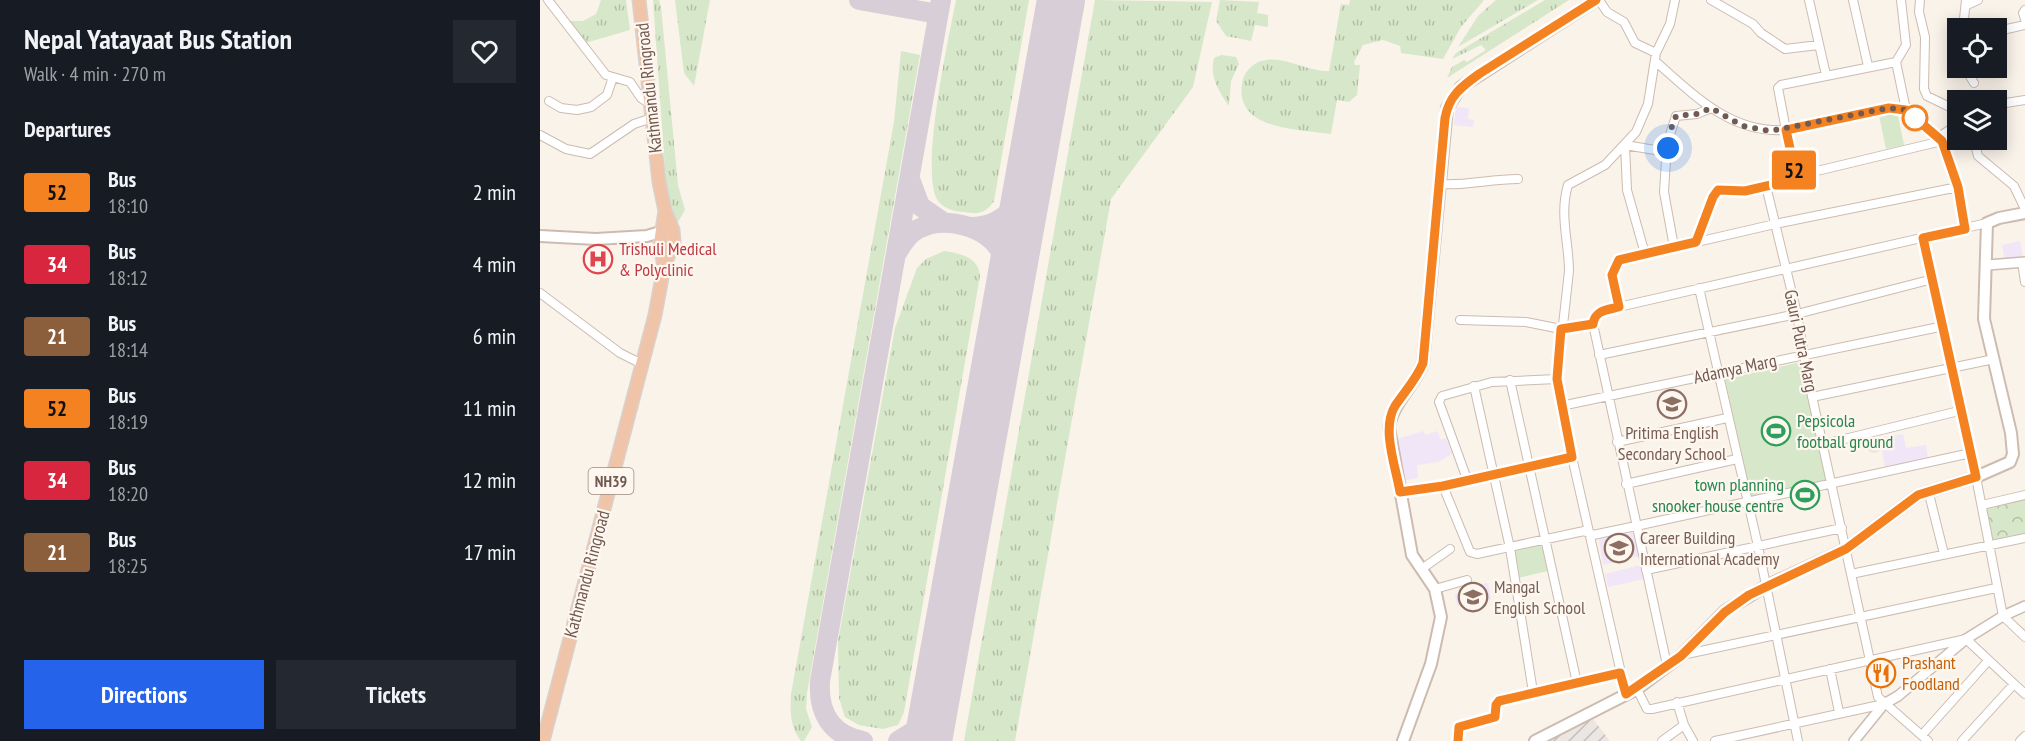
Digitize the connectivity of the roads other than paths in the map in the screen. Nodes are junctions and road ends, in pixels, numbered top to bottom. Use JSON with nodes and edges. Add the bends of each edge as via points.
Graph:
{"nodes":[{"id":1,"x":548,"y":0,"type":"edge"},
{"id":2,"x":639,"y":0,"type":"edge"},
{"id":3,"x":1597,"y":0,"type":"edge"},
{"id":4,"x":1675,"y":0,"type":"edge"},
{"id":5,"x":1711,"y":0,"type":"edge"},
{"id":6,"x":1809,"y":0,"type":"edge"},
{"id":7,"x":1853,"y":0,"type":"edge"},
{"id":8,"x":1901,"y":0,"type":"edge"},
{"id":9,"x":1920,"y":0,"type":"edge"},
{"id":10,"x":1978,"y":0,"type":"edge"},
{"id":11,"x":1966,"y":2,"type":"edge"},
{"id":12,"x":2025,"y":10,"type":"edge"},
{"id":13,"x":1964,"y":18,"type":"edge"},
{"id":14,"x":2025,"y":19,"type":"edge"},
{"id":15,"x":2025,"y":25,"type":"edge"},
{"id":16,"x":2007,"y":29,"type":"edge"},
{"id":17,"x":1819,"y":45,"type":"junction"},
{"id":18,"x":1656,"y":57,"type":"junction"},
{"id":19,"x":1896,"y":62,"type":"junction"},
{"id":20,"x":1868,"y":66,"type":"junction"},
{"id":21,"x":1826,"y":75,"type":"junction"},
{"id":22,"x":612,"y":77,"type":"junction"},
{"id":23,"x":1971,"y":78,"type":"edge"},
{"id":24,"x":1974,"y":83,"type":"dead end"},
{"id":25,"x":2025,"y":100,"type":"edge"},
{"id":26,"x":549,"y":101,"type":"dead end"},
{"id":27,"x":2007,"y":103,"type":"edge"},
{"id":28,"x":1947,"y":106,"type":"edge"},
{"id":29,"x":1711,"y":108,"type":"junction"},
{"id":30,"x":1906,"y":110,"type":"junction"},
{"id":31,"x":652,"y":112,"type":"junction"},
{"id":32,"x":1786,"y":130,"type":"junction"},
{"id":33,"x":1947,"y":134,"type":"edge"},
{"id":34,"x":540,"y":135,"type":"edge"},
{"id":35,"x":1941,"y":139,"type":"junction"},
{"id":36,"x":1625,"y":145,"type":"junction"},
{"id":37,"x":1976,"y":150,"type":"edge"},
{"id":38,"x":1667,"y":152,"type":"junction"},
{"id":39,"x":1796,"y":176,"type":"junction"},
{"id":40,"x":1518,"y":179,"type":"dead end"},
{"id":41,"x":1439,"y":184,"type":"junction"},
{"id":42,"x":1766,"y":186,"type":"junction"},
{"id":43,"x":1958,"y":187,"type":"junction"},
{"id":44,"x":2025,"y":211,"type":"edge"},
{"id":45,"x":1987,"y":223,"type":"junction"},
{"id":46,"x":1775,"y":224,"type":"junction"},
{"id":47,"x":1965,"y":229,"type":"junction"},
{"id":48,"x":540,"y":236,"type":"edge"},
{"id":49,"x":667,"y":236,"type":"junction"},
{"id":50,"x":1923,"y":238,"type":"junction"},
{"id":51,"x":1696,"y":242,"type":"junction"},
{"id":52,"x":1674,"y":247,"type":"junction"},
{"id":53,"x":1645,"y":254,"type":"junction"},
{"id":54,"x":2023,"y":262,"type":"edge"},
{"id":55,"x":1988,"y":265,"type":"junction"},
{"id":56,"x":1786,"y":269,"type":"junction"},
{"id":57,"x":1933,"y":279,"type":"junction"},
{"id":58,"x":2025,"y":282,"type":"edge"},
{"id":59,"x":1699,"y":288,"type":"junction"},
{"id":60,"x":540,"y":293,"type":"edge"},
{"id":61,"x":1619,"y":307,"type":"junction"},
{"id":62,"x":1797,"y":314,"type":"junction"},
{"id":63,"x":1460,"y":320,"type":"dead end"},
{"id":64,"x":1593,"y":324,"type":"junction"},
{"id":65,"x":1944,"y":326,"type":"junction"},
{"id":66,"x":1561,"y":329,"type":"junction"},
{"id":67,"x":1708,"y":331,"type":"junction"},
{"id":68,"x":1803,"y":354,"type":"junction"},
{"id":69,"x":1599,"y":355,"type":"junction"},
{"id":70,"x":1994,"y":359,"type":"junction"},
{"id":71,"x":642,"y":364,"type":"junction"},
{"id":72,"x":1953,"y":368,"type":"junction"},
{"id":73,"x":1718,"y":373,"type":"junction"},
{"id":74,"x":1557,"y":379,"type":"junction"},
{"id":75,"x":1510,"y":380,"type":"junction"},
{"id":76,"x":1474,"y":386,"type":"junction"},
{"id":77,"x":1608,"y":396,"type":"junction"},
{"id":78,"x":1812,"y":397,"type":"junction"},
{"id":79,"x":1561,"y":406,"type":"junction"},
{"id":80,"x":1963,"y":410,"type":"junction"},
{"id":81,"x":1727,"y":418,"type":"junction"},
{"id":82,"x":1617,"y":442,"type":"junction"},
{"id":83,"x":1824,"y":444,"type":"junction"},
{"id":84,"x":1971,"y":453,"type":"junction"},
{"id":85,"x":1572,"y":457,"type":"junction"},
{"id":86,"x":1737,"y":459,"type":"junction"},
{"id":87,"x":1530,"y":467,"type":"junction"},
{"id":88,"x":1495,"y":475,"type":"junction"},
{"id":89,"x":1976,"y":477,"type":"junction"},
{"id":90,"x":1467,"y":479,"type":"junction"},
{"id":91,"x":1831,"y":483,"type":"junction"},
{"id":92,"x":1626,"y":484,"type":"junction"},
{"id":93,"x":1443,"y":486,"type":"junction"},
{"id":94,"x":1928,"y":490,"type":"junction"},
{"id":95,"x":1400,"y":492,"type":"junction"},
{"id":96,"x":2025,"y":495,"type":"edge"},
{"id":97,"x":1747,"y":502,"type":"junction"},
{"id":98,"x":1982,"y":506,"type":"junction"},
{"id":99,"x":1636,"y":526,"type":"junction"},
{"id":100,"x":1842,"y":528,"type":"junction"},
{"id":101,"x":1588,"y":534,"type":"junction"},
{"id":102,"x":1546,"y":538,"type":"junction"},
{"id":103,"x":2025,"y":538,"type":"edge"},
{"id":104,"x":1758,"y":546,"type":"junction"},
{"id":105,"x":1990,"y":546,"type":"junction"},
{"id":106,"x":1510,"y":548,"type":"junction"},
{"id":107,"x":1450,"y":549,"type":"dead end"},
{"id":108,"x":1846,"y":549,"type":"junction"},
{"id":109,"x":1944,"y":554,"type":"junction"},
{"id":110,"x":1423,"y":568,"type":"junction"},
{"id":111,"x":1646,"y":570,"type":"junction"},
{"id":112,"x":1851,"y":574,"type":"junction"},
{"id":113,"x":1467,"y":580,"type":"dead end"},
{"id":114,"x":1766,"y":586,"type":"junction"},
{"id":115,"x":1996,"y":588,"type":"junction"},
{"id":116,"x":1435,"y":589,"type":"junction"},
{"id":117,"x":2025,"y":606,"type":"edge"},
{"id":118,"x":2003,"y":616,"type":"junction"},
{"id":119,"x":1860,"y":618,"type":"junction"},
{"id":120,"x":1777,"y":635,"type":"junction"},
{"id":121,"x":2025,"y":637,"type":"edge"},
{"id":122,"x":1966,"y":639,"type":"junction"},
{"id":123,"x":1681,"y":656,"type":"junction"},
{"id":124,"x":1870,"y":660,"type":"junction"},
{"id":125,"x":1988,"y":662,"type":"junction"},
{"id":126,"x":1667,"y":665,"type":"junction"},
{"id":127,"x":1830,"y":669,"type":"junction"},
{"id":128,"x":1620,"y":673,"type":"junction"},
{"id":129,"x":1787,"y":678,"type":"junction"},
{"id":130,"x":1577,"y":683,"type":"junction"},
{"id":131,"x":2013,"y":684,"type":"junction"},
{"id":132,"x":1637,"y":689,"type":"junction"},
{"id":133,"x":1533,"y":692,"type":"junction"},
{"id":134,"x":1626,"y":694,"type":"junction"},
{"id":135,"x":2025,"y":694,"type":"edge"},
{"id":136,"x":1677,"y":702,"type":"junction"},
{"id":137,"x":1884,"y":704,"type":"junction"},
{"id":138,"x":1839,"y":712,"type":"junction"},
{"id":139,"x":1794,"y":722,"type":"junction"},
{"id":140,"x":1684,"y":725,"type":"junction"},
{"id":141,"x":2025,"y":736,"type":"edge"},
{"id":142,"x":1925,"y":738,"type":"edge"},
{"id":143,"x":1856,"y":740,"type":"edge"},
{"id":144,"x":543,"y":741,"type":"edge"},
{"id":145,"x":1403,"y":741,"type":"edge"},
{"id":146,"x":1458,"y":741,"type":"edge"},
{"id":147,"x":1535,"y":741,"type":"edge"},
{"id":148,"x":1662,"y":741,"type":"edge"},
{"id":149,"x":1693,"y":741,"type":"edge"},
{"id":150,"x":1715,"y":741,"type":"edge"},
{"id":151,"x":1798,"y":741,"type":"edge"},
{"id":152,"x":1962,"y":741,"type":"edge"},
{"id":153,"x":2020,"y":741,"type":"edge"}],
"edges":[{"from":1,"to":22,"type":"street","via":[[606,75]]},
{"from":2,"to":31,"type":"highway","name":"Kathmandu Ringroad","number":"NH39"},
{"from":3,"to":18,"type":"street","via":[[1624,22],[1635,43]]},
{"from":3,"to":41,"type":"main road","via":[[1457,91],[1447,108]]},
{"from":4,"to":18,"type":"street"},
{"from":5,"to":17,"type":"street","via":[[1753,24],[1785,49]]},
{"from":6,"to":17,"type":"street"},
{"from":7,"to":20,"type":"street"},
{"from":8,"to":19,"type":"street","via":[[1906,45]]},
{"from":9,"to":28,"type":"street","via":[[1925,36],[1924,89],[1927,96]]},
{"from":10,"to":11,"type":"street"},
{"from":11,"to":13,"type":"street"},
{"from":12,"to":14,"type":"street"},
{"from":15,"to":16,"type":"street"},
{"from":17,"to":21,"type":"street"},
{"from":18,"to":29,"type":"street"},
{"from":18,"to":36,"type":"street","via":[[1647,105],[1636,132]]},
{"from":19,"to":20,"type":"street"},
{"from":19,"to":30,"type":"street"},
{"from":20,"to":21,"type":"street"},
{"from":21,"to":32,"type":"street","via":[[1778,88]]},
{"from":22,"to":26,"type":"street","via":[[607,95],[591,107],[561,108]]},
{"from":22,"to":31,"type":"street","via":[[630,82]]},
{"from":23,"to":24,"type":"street"},
{"from":25,"to":27,"type":"street"},
{"from":29,"to":32,"type":"street","via":[[1743,126]]},
{"from":29,"to":38,"type":"street","via":[[1676,116]]},
{"from":30,"to":32,"type":"street","via":[[1873,111]]},
{"from":30,"to":35,"type":"street"},
{"from":31,"to":34,"type":"street","via":[[590,154],[566,149]]},
{"from":31,"to":49,"type":"highway","name":"Kathmandu Ringroad","number":"NH39"},
{"from":32,"to":39,"type":"street"},
{"from":33,"to":35,"type":"street"},
{"from":35,"to":39,"type":"street"},
{"from":35,"to":43,"type":"street"},
{"from":36,"to":38,"type":"street"},
{"from":36,"to":53,"type":"street","via":[[1627,190]]},
{"from":36,"to":66,"type":"street","via":[[1605,165],[1568,185],[1564,241],[1569,254],[1569,280]]},
{"from":37,"to":44,"type":"street","via":[[1990,169],[2014,186]]},
{"from":38,"to":52,"type":"street","via":[[1665,203]]},
{"from":39,"to":42,"type":"street"},
{"from":40,"to":41,"type":"street","via":[[1486,179],[1468,186]]},
{"from":41,"to":95,"type":"main road","via":[[1423,363],[1390,416]]},
{"from":42,"to":46,"type":"street","name":"Gauri Putra Marg"},
{"from":42,"to":51,"type":"street","via":[[1745,191],[1718,190]]},
{"from":43,"to":46,"type":"street"},
{"from":43,"to":47,"type":"street"},
{"from":44,"to":45,"type":"main road"},
{"from":45,"to":47,"type":"street"},
{"from":45,"to":55,"type":"main road"},
{"from":46,"to":51,"type":"street"},
{"from":46,"to":56,"type":"street","name":"Gauri Putra Marg"},
{"from":47,"to":50,"type":"street"},
{"from":48,"to":49,"type":"main road","via":[[580,240]]},
{"from":49,"to":71,"type":"highway","name":"Kathmandu Ringroad","number":"NH39"},
{"from":50,"to":56,"type":"street"},
{"from":50,"to":57,"type":"street"},
{"from":51,"to":52,"type":"street"},
{"from":52,"to":53,"type":"street"},
{"from":53,"to":61,"type":"street","via":[[1619,260],[1613,268]]},
{"from":54,"to":55,"type":"street"},
{"from":54,"to":58,"type":"street"},
{"from":55,"to":70,"type":"main road","via":[[1984,319]]},
{"from":56,"to":59,"type":"street"},
{"from":56,"to":62,"type":"street","name":"Gauri Putra Marg"},
{"from":57,"to":62,"type":"street"},
{"from":57,"to":65,"type":"street"},
{"from":59,"to":61,"type":"street"},
{"from":59,"to":67,"type":"street"},
{"from":60,"to":71,"type":"street","via":[[620,353]]},
{"from":61,"to":64,"type":"street","via":[[1596,314]]},
{"from":62,"to":67,"type":"street"},
{"from":62,"to":68,"type":"street","name":"Gauri Putra Marg"},
{"from":63,"to":66,"type":"street","via":[[1526,322]]},
{"from":64,"to":66,"type":"street"},
{"from":64,"to":69,"type":"street"},
{"from":65,"to":68,"type":"street","name":"Adamya Marg"},
{"from":65,"to":72,"type":"street"},
{"from":66,"to":74,"type":"street"},
{"from":67,"to":69,"type":"street"},
{"from":67,"to":73,"type":"street"},
{"from":68,"to":73,"type":"street","name":"Adamya Marg"},
{"from":68,"to":78,"type":"street","name":"Gauri Putra Marg"},
{"from":69,"to":77,"type":"street"},
{"from":70,"to":72,"type":"street"},
{"from":70,"to":89,"type":"main road","via":[[2013,454],[2007,465]]},
{"from":71,"to":144,"type":"highway","name":"Kathmandu Ringroad","number":"NH39"},
{"from":72,"to":78,"type":"street"},
{"from":72,"to":80,"type":"street"},
{"from":73,"to":77,"type":"street","name":"Adamya Marg"},
{"from":73,"to":81,"type":"street"},
{"from":74,"to":75,"type":"street"},
{"from":74,"to":79,"type":"street"},
{"from":75,"to":76,"type":"street"},
{"from":75,"to":87,"type":"street"},
{"from":76,"to":88,"type":"street"},
{"from":76,"to":90,"type":"street","via":[[1446,393],[1439,402]]},
{"from":77,"to":79,"type":"street","name":"Adamya Marg"},
{"from":77,"to":82,"type":"street"},
{"from":78,"to":83,"type":"street","name":"Gauri Putra Marg"},
{"from":79,"to":85,"type":"street"},
{"from":80,"to":83,"type":"street"},
{"from":80,"to":84,"type":"street"},
{"from":81,"to":82,"type":"street"},
{"from":81,"to":86,"type":"street"},
{"from":82,"to":92,"type":"street"},
{"from":83,"to":91,"type":"street","name":"Gauri Putra Marg"},
{"from":84,"to":89,"type":"street"},
{"from":84,"to":91,"type":"street"},
{"from":85,"to":87,"type":"street"},
{"from":85,"to":101,"type":"street"},
{"from":86,"to":92,"type":"street"},
{"from":86,"to":97,"type":"street"},
{"from":87,"to":88,"type":"street"},
{"from":87,"to":102,"type":"street"},
{"from":88,"to":90,"type":"street"},
{"from":88,"to":106,"type":"street"},
{"from":89,"to":94,"type":"main road"},
{"from":89,"to":98,"type":"street"},
{"from":90,"to":93,"type":"street"},
{"from":91,"to":97,"type":"street"},
{"from":91,"to":100,"type":"street","name":"Gauri Putra Marg"},
{"from":92,"to":99,"type":"street"},
{"from":93,"to":95,"type":"street"},
{"from":93,"to":106,"type":"street","via":[[1470,552]]},
{"from":94,"to":108,"type":"main road"},
{"from":94,"to":109,"type":"street"},
{"from":95,"to":110,"type":"main road","via":[[1412,555]]},
{"from":96,"to":98,"type":"street"},
{"from":97,"to":99,"type":"street"},
{"from":97,"to":104,"type":"street"},
{"from":98,"to":105,"type":"street"},
{"from":99,"to":101,"type":"street"},
{"from":99,"to":111,"type":"street"},
{"from":100,"to":104,"type":"street"},
{"from":100,"to":108,"type":"street","name":"Gauri Putra Marg"},
{"from":101,"to":102,"type":"street","via":[[1584,531]]},
{"from":101,"to":128,"type":"street"},
{"from":102,"to":106,"type":"street"},
{"from":102,"to":130,"type":"street"},
{"from":103,"to":105,"type":"street"},
{"from":104,"to":111,"type":"street"},
{"from":104,"to":114,"type":"street"},
{"from":105,"to":109,"type":"street"},
{"from":105,"to":115,"type":"street"},
{"from":106,"to":133,"type":"street"},
{"from":107,"to":110,"type":"street"},
{"from":108,"to":112,"type":"street","name":"Gauri Putra Marg"},
{"from":108,"to":114,"type":"main road"},
{"from":109,"to":112,"type":"street"},
{"from":110,"to":116,"type":"main road"},
{"from":111,"to":126,"type":"street"},
{"from":112,"to":119,"type":"street","name":"Gauri Putra Marg"},
{"from":113,"to":116,"type":"street"},
{"from":114,"to":120,"type":"street"},
{"from":114,"to":123,"type":"main road","via":[[1725,612]]},
{"from":115,"to":118,"type":"street"},
{"from":115,"to":119,"type":"street"},
{"from":116,"to":145,"type":"main road","via":[[1441,617],[1438,632],[1431,664]]},
{"from":117,"to":118,"type":"street"},
{"from":118,"to":121,"type":"street"},
{"from":118,"to":122,"type":"street"},
{"from":119,"to":120,"type":"street"},
{"from":119,"to":124,"type":"street","name":"Gauri Putra Marg"},
{"from":120,"to":123,"type":"street"},
{"from":120,"to":129,"type":"street"},
{"from":122,"to":124,"type":"street"},
{"from":122,"to":125,"type":"street"},
{"from":122,"to":137,"type":"street"},
{"from":123,"to":126,"type":"main road"},
{"from":124,"to":127,"type":"street"},
{"from":124,"to":137,"type":"street","name":"Gauri Putra Marg","via":[[1878,697]]},
{"from":125,"to":131,"type":"street"},
{"from":125,"to":142,"type":"street"},
{"from":126,"to":132,"type":"main road"},
{"from":127,"to":129,"type":"street"},
{"from":127,"to":138,"type":"street"},
{"from":128,"to":130,"type":"street"},
{"from":128,"to":134,"type":"street"},
{"from":129,"to":136,"type":"street"},
{"from":129,"to":139,"type":"street"},
{"from":130,"to":133,"type":"street"},
{"from":131,"to":135,"type":"street"},
{"from":131,"to":152,"type":"street"},
{"from":132,"to":134,"type":"main road"},
{"from":132,"to":136,"type":"street","via":[[1647,709]]},
{"from":133,"to":146,"type":"street","via":[[1499,701],[1495,717],[1459,727]]},
{"from":134,"to":147,"type":"main road"},
{"from":136,"to":140,"type":"street"},
{"from":137,"to":138,"type":"street"},
{"from":137,"to":142,"type":"street"},
{"from":137,"to":143,"type":"street"},
{"from":138,"to":139,"type":"street"},
{"from":139,"to":150,"type":"street"},
{"from":139,"to":151,"type":"street"},
{"from":140,"to":148,"type":"street"},
{"from":140,"to":149,"type":"street"},
{"from":141,"to":153,"type":"street"}]}
